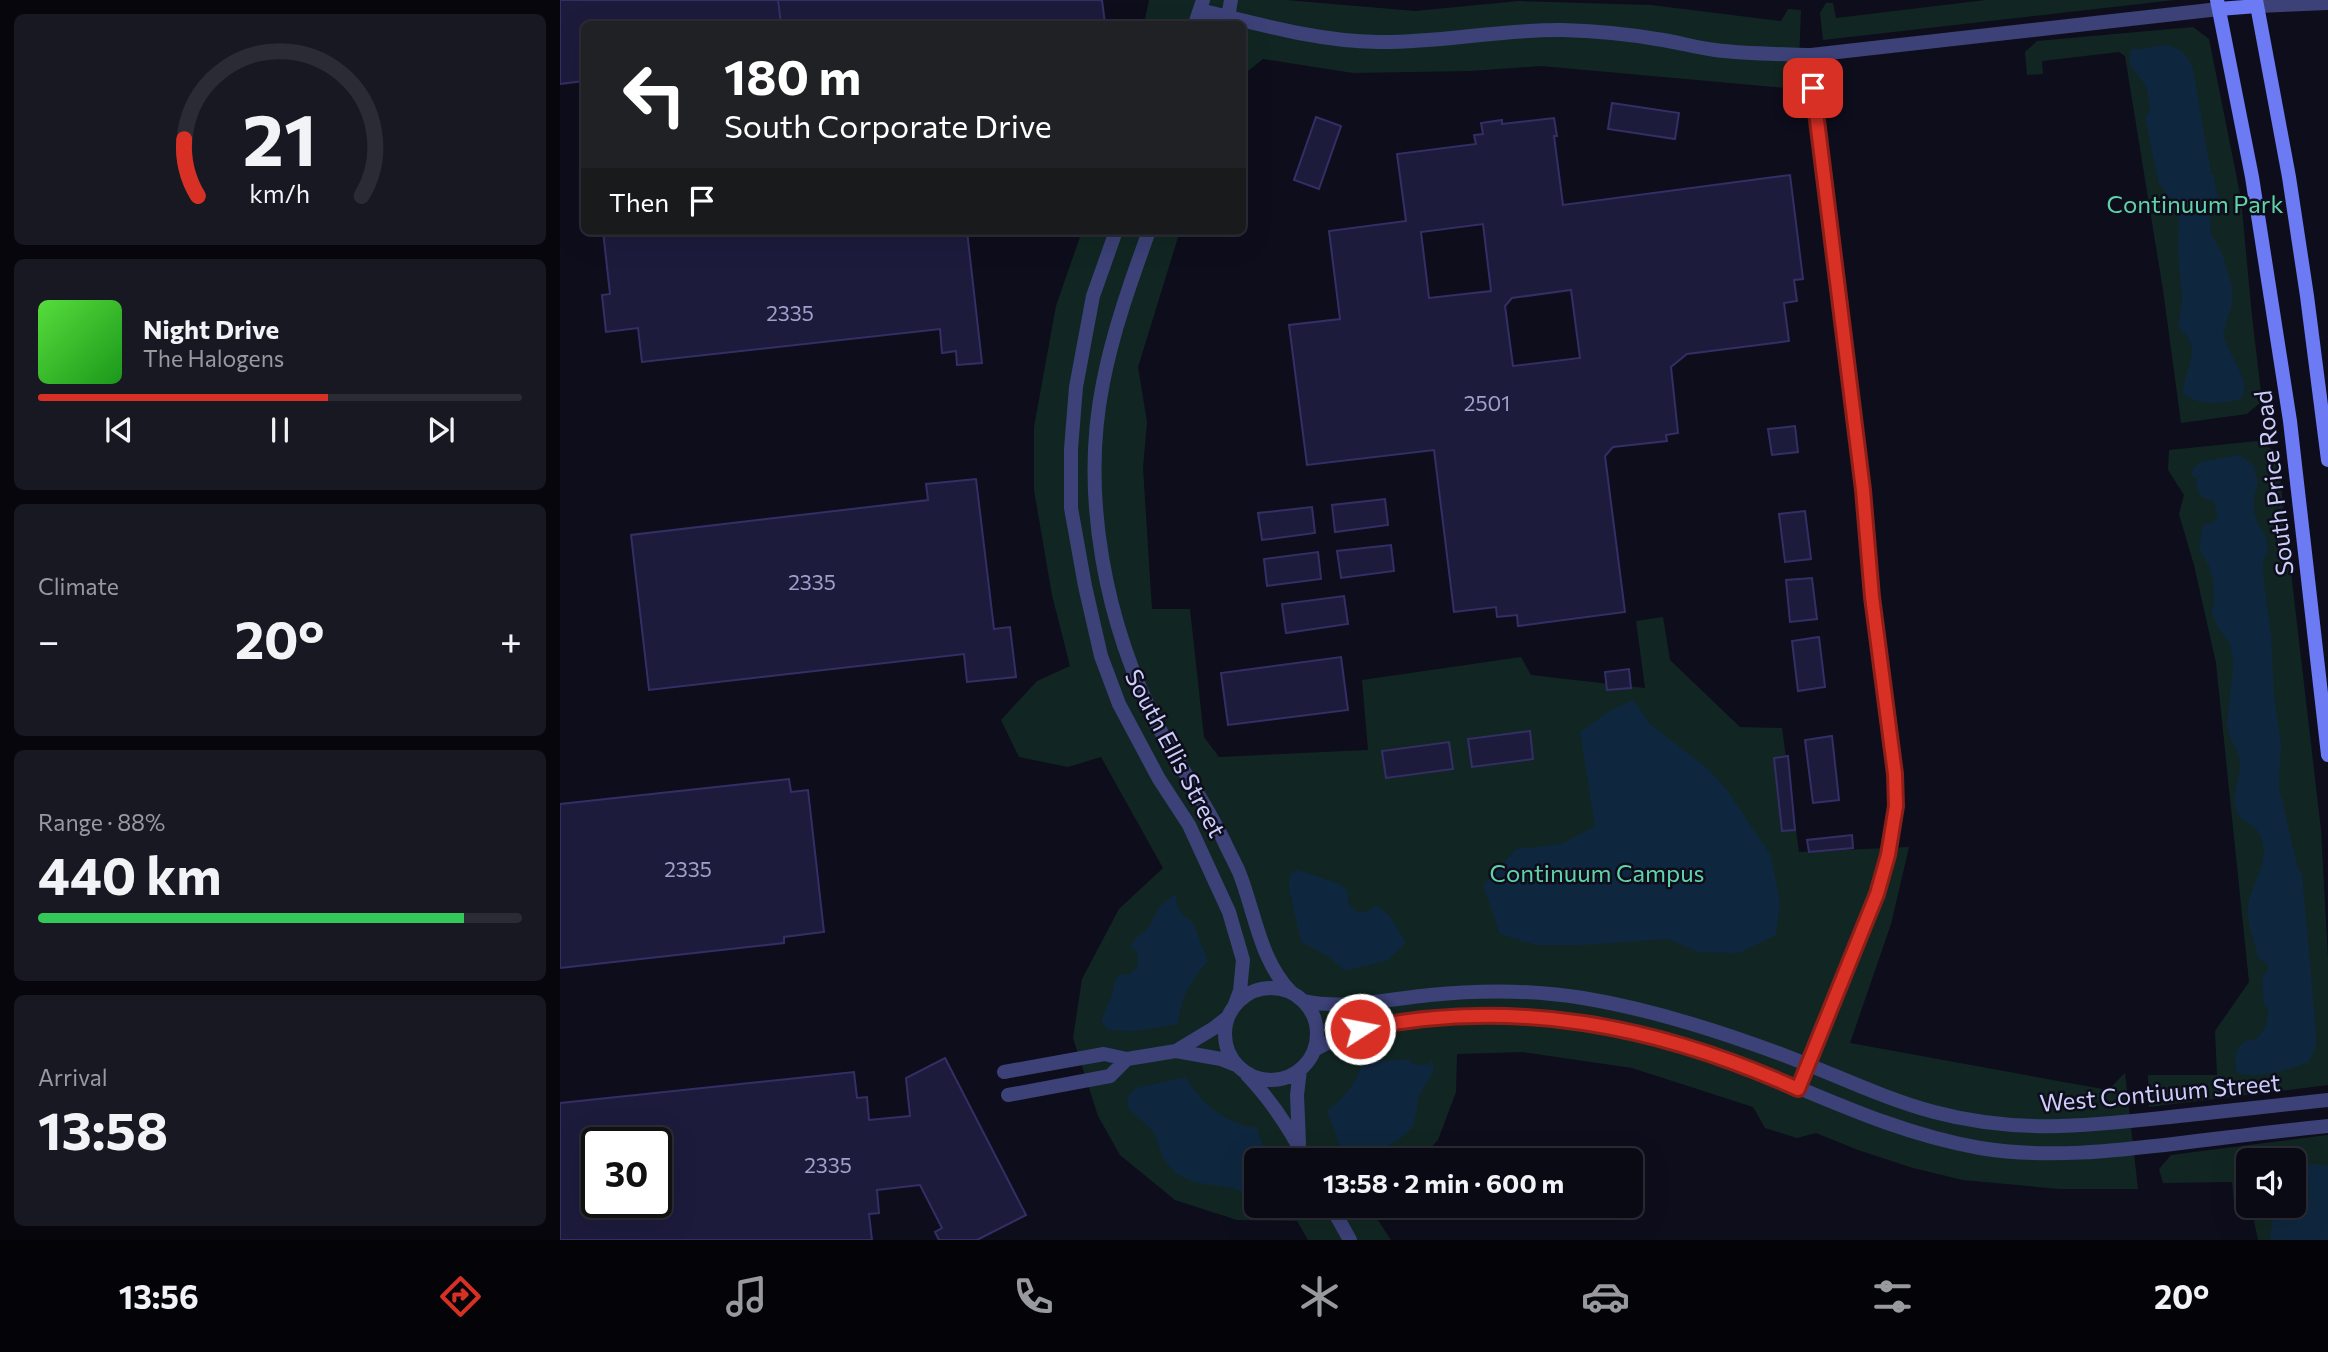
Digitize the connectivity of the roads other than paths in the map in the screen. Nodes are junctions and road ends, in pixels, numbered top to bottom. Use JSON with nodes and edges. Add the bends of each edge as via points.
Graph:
{"nodes":[{"id":1,"x":1231,"y":0,"type":"edge"},
{"id":2,"x":2257,"y":3,"type":"edge"},
{"id":3,"x":2328,"y":3,"type":"edge"},
{"id":4,"x":2218,"y":4,"type":"edge"},
{"id":5,"x":1202,"y":5,"type":"edge"},
{"id":6,"x":1228,"y":21,"type":"edge"},
{"id":7,"x":1246,"y":24,"type":"edge"},
{"id":8,"x":1811,"y":55,"type":"junction"},
{"id":9,"x":1115,"y":235,"type":"edge"},
{"id":10,"x":1148,"y":235,"type":"edge"},
{"id":11,"x":2328,"y":460,"type":"edge"},
{"id":12,"x":2328,"y":755,"type":"edge"},
{"id":13,"x":1291,"y":992,"type":"junction"},
{"id":14,"x":1304,"y":1002,"type":"junction"},
{"id":15,"x":1236,"y":1004,"type":"junction"},
{"id":16,"x":1228,"y":1017,"type":"junction"},
{"id":17,"x":1314,"y":1050,"type":"junction"},
{"id":18,"x":1176,"y":1051,"type":"junction"},
{"id":19,"x":1127,"y":1059,"type":"junction"},
{"id":20,"x":1808,"y":1065,"type":"junction"},
{"id":21,"x":1240,"y":1069,"type":"junction"},
{"id":22,"x":1300,"y":1070,"type":"junction"},
{"id":23,"x":1004,"y":1072,"type":"dead end"},
{"id":24,"x":1798,"y":1089,"type":"junction"},
{"id":25,"x":1008,"y":1095,"type":"dead end"},
{"id":26,"x":2328,"y":1100,"type":"edge"},
{"id":27,"x":2142,"y":1120,"type":"junction"},
{"id":28,"x":2328,"y":1126,"type":"edge"},
{"id":29,"x":2145,"y":1147,"type":"junction"},
{"id":30,"x":1299,"y":1148,"type":"edge"},
{"id":31,"x":1302,"y":1148,"type":"edge"},
{"id":32,"x":1338,"y":1218,"type":"edge"},
{"id":33,"x":1350,"y":1240,"type":"edge"}],
"edges":[{"from":1,"to":6,"type":"street"},
{"from":2,"to":3,"type":"street"},
{"from":2,"to":4,"type":"main road"},
{"from":2,"to":11,"type":"main road","via":[[2292,191]]},
{"from":4,"to":8,"type":"street"},
{"from":4,"to":12,"type":"main road","name":"South Price Road","via":[[2261,231],[2290,421]]},
{"from":5,"to":6,"type":"street"},
{"from":7,"to":8,"type":"street","via":[[1377,42],[1564,30],[1617,33],[1714,50]]},
{"from":8,"to":20,"type":"street","via":[[1896,806],[1877,894]]},
{"from":9,"to":15,"type":"street","name":"South Ellis Street","via":[[1093,296],[1076,387],[1071,508],[1101,656],[1119,704],[1189,825],[1229,912],[1242,960]]},
{"from":10,"to":13,"type":"street","name":"South Ellis Street","via":[[1122,304],[1094,449],[1103,563],[1127,657],[1159,728],[1214,821],[1238,871],[1265,951],[1279,980]]},
{"from":13,"to":14,"type":"street"},
{"from":13,"to":15,"type":"street","via":[[1261,989]]},
{"from":14,"to":17,"type":"street","via":[[1316,1024]]},
{"from":14,"to":20,"type":"street","name":"West Contiuum Street","via":[[1331,1005],[1509,991],[1580,998],[1659,1013]]},
{"from":15,"to":16,"type":"street"},
{"from":16,"to":18,"type":"street"},
{"from":16,"to":21,"type":"street","via":[[1225,1043]]},
{"from":17,"to":22,"type":"street"},
{"from":17,"to":24,"type":"street","name":"West Contiuum Street","via":[[1350,1032],[1406,1019],[1536,1017],[1609,1027],[1698,1048]]},
{"from":18,"to":19,"type":"street"},
{"from":18,"to":21,"type":"street","via":[[1221,1059]]},
{"from":19,"to":23,"type":"street","via":[[1104,1054]]},
{"from":19,"to":25,"type":"street","via":[[1110,1076]]},
{"from":20,"to":24,"type":"street"},
{"from":20,"to":27,"type":"street","name":"West Contiuum Street","via":[[1901,1101],[1968,1119],[2057,1127]]},
{"from":21,"to":22,"type":"street","via":[[1272,1080]]},
{"from":21,"to":30,"type":"street","via":[[1260,1089]]},
{"from":22,"to":31,"type":"street","via":[[1297,1095]]},
{"from":24,"to":29,"type":"street","name":"West Contiuum Street","via":[[1908,1130],[1982,1148],[2059,1153]]},
{"from":26,"to":27,"type":"street","name":"West Contiuum Street"},
{"from":27,"to":29,"type":"street"},
{"from":28,"to":29,"type":"street","name":"West Contiuum Street"},
{"from":32,"to":33,"type":"street"}]}
